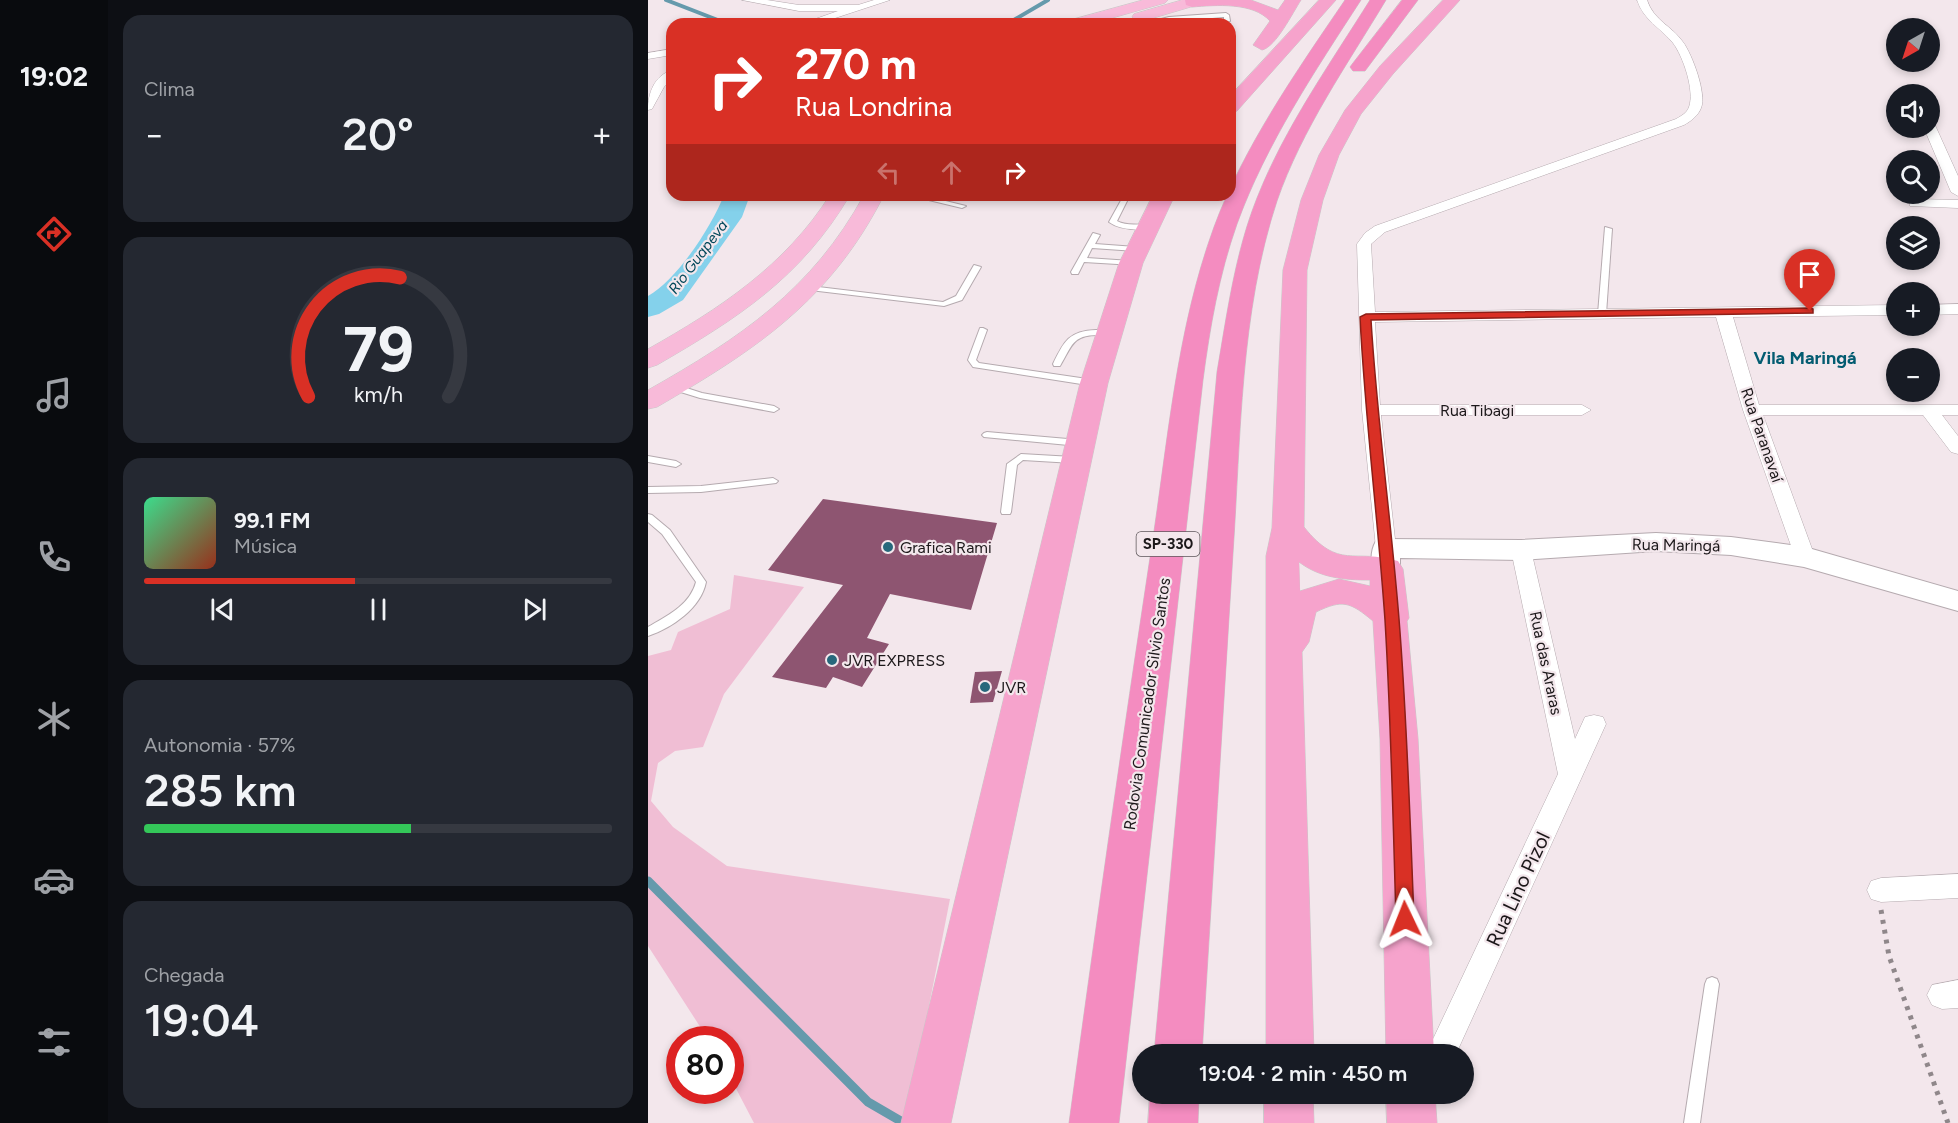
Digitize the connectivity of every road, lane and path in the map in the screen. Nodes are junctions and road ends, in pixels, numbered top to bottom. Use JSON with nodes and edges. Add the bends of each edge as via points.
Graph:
{"nodes":[{"id":1,"x":747,"y":0,"type":"edge"},
{"id":2,"x":885,"y":0,"type":"edge"},
{"id":3,"x":1328,"y":0,"type":"edge"},
{"id":4,"x":1353,"y":0,"type":"edge"},
{"id":5,"x":1378,"y":0,"type":"edge"},
{"id":6,"x":1410,"y":0,"type":"edge"},
{"id":7,"x":1452,"y":0,"type":"edge"},
{"id":8,"x":1642,"y":0,"type":"edge"},
{"id":9,"x":1196,"y":1,"type":"edge"},
{"id":10,"x":1289,"y":3,"type":"edge"},
{"id":11,"x":857,"y":8,"type":"junction"},
{"id":12,"x":1164,"y":10,"type":"edge"},
{"id":13,"x":1183,"y":17,"type":"junction"},
{"id":14,"x":825,"y":18,"type":"edge"},
{"id":15,"x":1112,"y":18,"type":"edge"},
{"id":16,"x":1135,"y":18,"type":"edge"},
{"id":17,"x":1226,"y":18,"type":"edge"},
{"id":18,"x":1280,"y":23,"type":"junction"},
{"id":19,"x":666,"y":53,"type":"edge"},
{"id":20,"x":648,"y":56,"type":"edge"},
{"id":21,"x":666,"y":79,"type":"edge"},
{"id":22,"x":1236,"y":84,"type":"edge"},
{"id":23,"x":651,"y":92,"type":"edge"},
{"id":24,"x":1236,"y":100,"type":"edge"},
{"id":25,"x":648,"y":106,"type":"edge"},
{"id":26,"x":1935,"y":138,"type":"edge"},
{"id":27,"x":1295,"y":141,"type":"junction"},
{"id":28,"x":1958,"y":192,"type":"edge"},
{"id":29,"x":836,"y":201,"type":"edge"},
{"id":30,"x":871,"y":201,"type":"edge"},
{"id":31,"x":939,"y":201,"type":"edge"},
{"id":32,"x":1124,"y":201,"type":"edge"},
{"id":33,"x":1161,"y":201,"type":"edge"},
{"id":34,"x":1236,"y":201,"type":"edge"},
{"id":35,"x":1236,"y":201,"type":"edge"},
{"id":36,"x":1940,"y":204,"type":"edge"},
{"id":37,"x":1958,"y":204,"type":"edge"},
{"id":38,"x":962,"y":206,"type":"dead end"},
{"id":39,"x":1608,"y":229,"type":"dead end"},
{"id":40,"x":1096,"y":235,"type":"dead end"},
{"id":41,"x":1090,"y":246,"type":"junction"},
{"id":42,"x":1138,"y":246,"type":"junction"},
{"id":43,"x":1082,"y":260,"type":"junction"},
{"id":44,"x":977,"y":267,"type":"dead end"},
{"id":45,"x":1075,"y":272,"type":"dead end"},
{"id":46,"x":810,"y":288,"type":"junction"},
{"id":47,"x":1958,"y":309,"type":"edge"},
{"id":48,"x":1886,"y":310,"type":"edge"},
{"id":49,"x":1940,"y":310,"type":"edge"},
{"id":50,"x":1723,"y":312,"type":"junction"},
{"id":51,"x":1602,"y":314,"type":"junction"},
{"id":52,"x":1366,"y":317,"type":"junction"},
{"id":53,"x":983,"y":330,"type":"dead end"},
{"id":54,"x":1108,"y":333,"type":"junction"},
{"id":55,"x":648,"y":360,"type":"edge"},
{"id":56,"x":1057,"y":364,"type":"dead end"},
{"id":57,"x":1094,"y":383,"type":"junction"},
{"id":58,"x":673,"y":387,"type":"junction"},
{"id":59,"x":648,"y":401,"type":"edge"},
{"id":60,"x":774,"y":409,"type":"dead end"},
{"id":61,"x":1371,"y":410,"type":"junction"},
{"id":62,"x":1582,"y":410,"type":"dead end"},
{"id":63,"x":1752,"y":410,"type":"junction"},
{"id":64,"x":1958,"y":410,"type":"edge"},
{"id":65,"x":1929,"y":411,"type":"junction"},
{"id":66,"x":987,"y":435,"type":"dead end"},
{"id":67,"x":1958,"y":448,"type":"edge"},
{"id":68,"x":1078,"y":452,"type":"junction"},
{"id":69,"x":648,"y":459,"type":"edge"},
{"id":70,"x":676,"y":464,"type":"dead end"},
{"id":71,"x":773,"y":481,"type":"dead end"},
{"id":72,"x":648,"y":490,"type":"edge"},
{"id":73,"x":1006,"y":512,"type":"dead end"},
{"id":74,"x":648,"y":517,"type":"edge"},
{"id":75,"x":1288,"y":528,"type":"junction"},
{"id":76,"x":1521,"y":550,"type":"junction"},
{"id":77,"x":1805,"y":557,"type":"junction"},
{"id":78,"x":1386,"y":559,"type":"junction"},
{"id":79,"x":1334,"y":568,"type":"junction"},
{"id":80,"x":1958,"y":601,"type":"edge"},
{"id":81,"x":1300,"y":605,"type":"junction"},
{"id":82,"x":1392,"y":618,"type":"junction"},
{"id":83,"x":648,"y":632,"type":"edge"},
{"id":84,"x":1284,"y":679,"type":"junction"},
{"id":85,"x":1594,"y":724,"type":"dead end"},
{"id":86,"x":1570,"y":776,"type":"junction"},
{"id":87,"x":1958,"y":886,"type":"edge"},
{"id":88,"x":1881,"y":890,"type":"joint"},
{"id":89,"x":1712,"y":984,"type":"dead end"},
{"id":90,"x":1179,"y":1044,"type":"edge"},
{"id":91,"x":1290,"y":1044,"type":"edge"},
{"id":92,"x":1410,"y":1044,"type":"edge"},
{"id":93,"x":1446,"y":1044,"type":"edge"},
{"id":94,"x":1174,"y":1104,"type":"edge"},
{"id":95,"x":1289,"y":1104,"type":"edge"},
{"id":96,"x":926,"y":1123,"type":"edge"},
{"id":97,"x":1094,"y":1123,"type":"edge"},
{"id":98,"x":1173,"y":1123,"type":"edge"},
{"id":99,"x":1289,"y":1123,"type":"edge"},
{"id":100,"x":1692,"y":1123,"type":"edge"},
{"id":101,"x":1948,"y":1123,"type":"edge"}],
"edges":[{"from":1,"to":11,"type":"street","via":[[799,8]]},
{"from":2,"to":11,"type":"street"},
{"from":3,"to":24,"type":"highway"},
{"from":4,"to":34,"type":"highway","name":"Rodovia Comunicador Silvio Santos","number":"SP-330","via":[[1257,151]]},
{"from":5,"to":27,"type":"highway","number":"SP-330"},
{"from":6,"to":27,"type":"highway","via":[[1329,105]]},
{"from":7,"to":75,"type":"highway","via":[[1364,96],[1335,143],[1309,206],[1295,270]]},
{"from":8,"to":52,"type":"street","via":[[1646,14],[1683,52],[1695,86],[1696,105],[1691,115],[1673,125],[1370,236],[1364,244]]},
{"from":9,"to":12,"type":"main road"},
{"from":9,"to":18,"type":"highway","via":[[1256,3],[1273,9]]},
{"from":10,"to":18,"type":"highway"},
{"from":11,"to":14,"type":"street"},
{"from":12,"to":13,"type":"lane"},
{"from":12,"to":13,"type":"lane"},
{"from":12,"to":15,"type":"main road"},
{"from":12,"to":16,"type":"main road"},
{"from":13,"to":17,"type":"lane"},
{"from":18,"to":22,"type":"highway"},
{"from":19,"to":20,"type":"street"},
{"from":21,"to":23,"type":"street"},
{"from":23,"to":25,"type":"street"},
{"from":26,"to":28,"type":"street"},
{"from":27,"to":90,"type":"highway","number":"SP-330","via":[[1275,179],[1257,238],[1244,287],[1231,372]]},
{"from":29,"to":55,"type":"main road","via":[[820,229],[781,270],[722,316]]},
{"from":30,"to":46,"type":"main road","via":[[850,242]]},
{"from":31,"to":38,"type":"lane"},
{"from":32,"to":42,"type":"lane","via":[[1113,222]]},
{"from":33,"to":42,"type":"highway"},
{"from":35,"to":97,"type":"highway","name":"Rodovia Comunicador Silvio Santos","number":"SP-330","via":[[1208,287],[1191,371]]},
{"from":36,"to":37,"type":"street"},
{"from":39,"to":51,"type":"lane"},
{"from":40,"to":41,"type":"lane"},
{"from":41,"to":42,"type":"lane"},
{"from":41,"to":43,"type":"lane"},
{"from":42,"to":43,"type":"lane"},
{"from":42,"to":54,"type":"highway"},
{"from":43,"to":45,"type":"lane"},
{"from":44,"to":46,"type":"lane","via":[[958,298],[944,304]]},
{"from":46,"to":58,"type":"main road","via":[[766,327]]},
{"from":47,"to":49,"type":"street"},
{"from":48,"to":50,"type":"street"},
{"from":50,"to":51,"type":"street"},
{"from":50,"to":63,"type":"street","name":"Rua Paranavaí"},
{"from":51,"to":52,"type":"street"},
{"from":52,"to":61,"type":"street"},
{"from":53,"to":57,"type":"lane","via":[[972,360],[976,365]]},
{"from":54,"to":56,"type":"lane","via":[[1075,334]]},
{"from":54,"to":57,"type":"highway"},
{"from":57,"to":68,"type":"highway"},
{"from":58,"to":59,"type":"main road"},
{"from":58,"to":60,"type":"lane"},
{"from":61,"to":62,"type":"street","name":"Rua Tibagi"},
{"from":61,"to":78,"type":"street"},
{"from":63,"to":65,"type":"street"},
{"from":63,"to":77,"type":"street","name":"Rua Paranavaí"},
{"from":64,"to":65,"type":"street"},
{"from":65,"to":67,"type":"street"},
{"from":66,"to":68,"type":"lane"},
{"from":68,"to":73,"type":"lane","via":[[1014,460]]},
{"from":68,"to":96,"type":"highway"},
{"from":69,"to":70,"type":"lane"},
{"from":71,"to":72,"type":"lane"},
{"from":74,"to":83,"type":"lane","via":[[666,532],[701,582],[698,596],[692,602]]},
{"from":75,"to":79,"type":"highway","via":[[1310,557]]},
{"from":75,"to":84,"type":"highway","via":[[1282,556]]},
{"from":76,"to":77,"type":"main road","name":"Rua Maringá","via":[[1656,542],[1731,546]]},
{"from":76,"to":78,"type":"main road","name":"Rua Maringá"},
{"from":76,"to":86,"type":"street","name":"Rua das Araras"},
{"from":77,"to":80,"type":"main road","name":"Rua Maringá"},
{"from":78,"to":79,"type":"highway"},
{"from":78,"to":82,"type":"highway"},
{"from":79,"to":81,"type":"highway","via":[[1305,580]]},
{"from":81,"to":82,"type":"highway","via":[[1326,594],[1350,590],[1365,596]]},
{"from":81,"to":84,"type":"highway"},
{"from":82,"to":92,"type":"highway"},
{"from":84,"to":91,"type":"highway"},
{"from":85,"to":86,"type":"street","name":"Rua Lino Pizol"},
{"from":86,"to":93,"type":"street","name":"Rua Lino Pizol"},
{"from":87,"to":88,"type":"street"},
{"from":88,"to":101,"type":"path","via":[[1880,926],[1924,1064]]},
{"from":89,"to":100,"type":"lane"},
{"from":94,"to":98,"type":"highway"},
{"from":95,"to":99,"type":"highway"}]}
